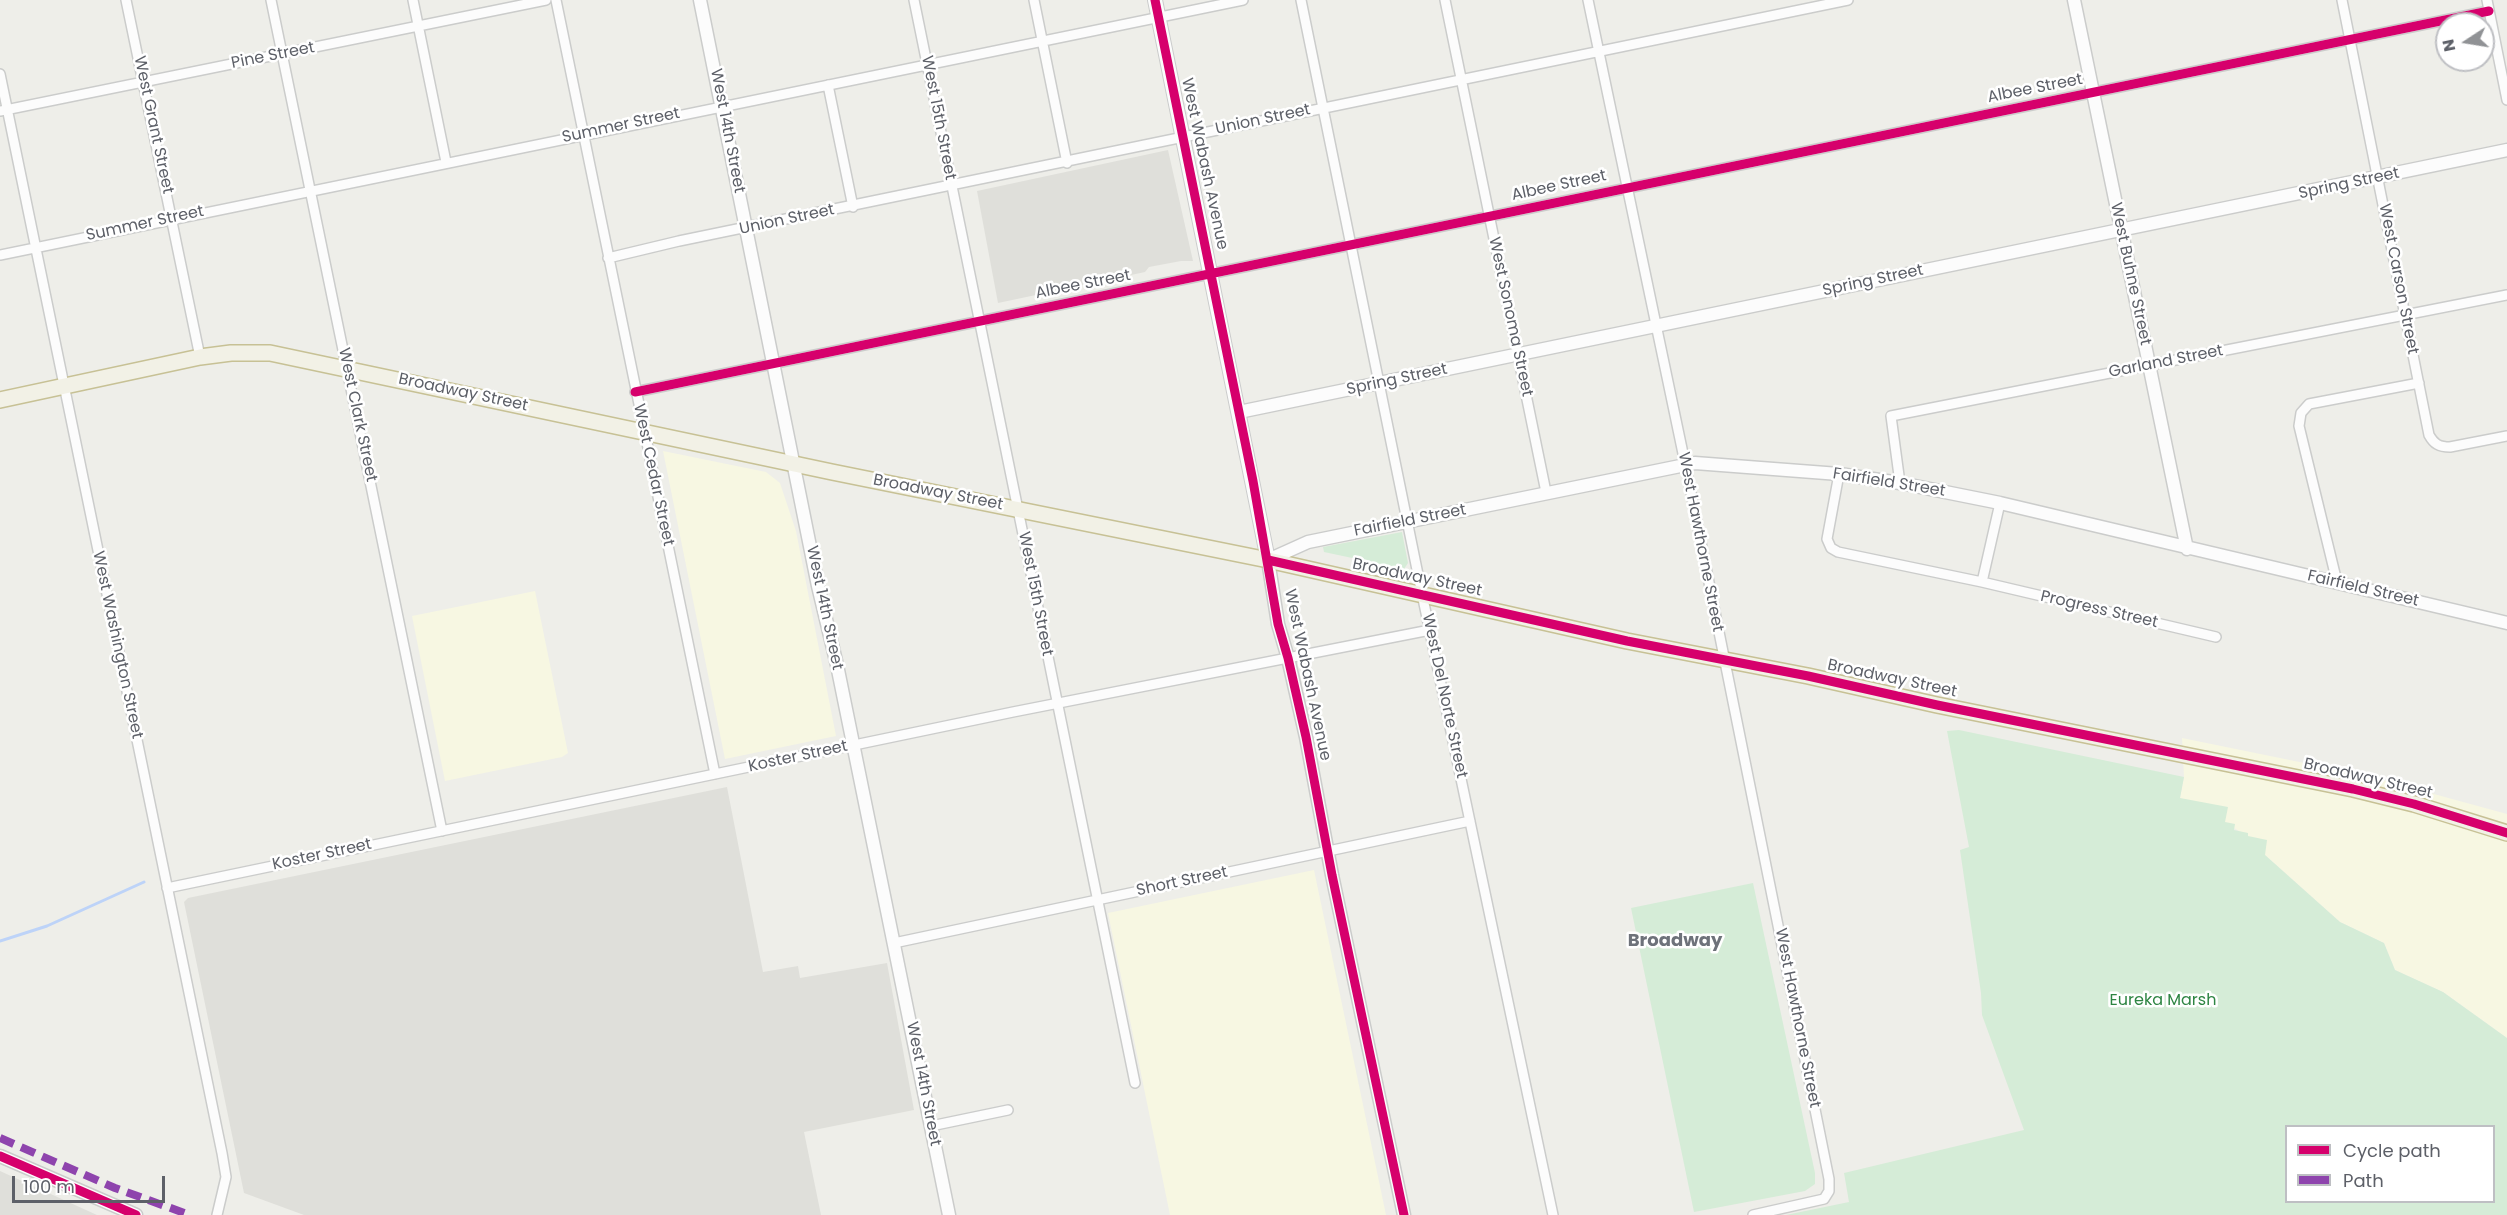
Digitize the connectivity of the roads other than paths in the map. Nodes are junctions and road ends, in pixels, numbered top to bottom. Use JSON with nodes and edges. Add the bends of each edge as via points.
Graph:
{"nodes":[{"id":1,"x":126,"y":0,"type":"edge"},
{"id":2,"x":271,"y":0,"type":"edge"},
{"id":3,"x":413,"y":0,"type":"edge"},
{"id":4,"x":546,"y":0,"type":"edge"},
{"id":5,"x":556,"y":0,"type":"edge"},
{"id":6,"x":700,"y":0,"type":"edge"},
{"id":7,"x":914,"y":0,"type":"edge"},
{"id":8,"x":1034,"y":0,"type":"edge"},
{"id":9,"x":1155,"y":0,"type":"edge"},
{"id":10,"x":1243,"y":0,"type":"edge"},
{"id":11,"x":1302,"y":0,"type":"edge"},
{"id":12,"x":1445,"y":0,"type":"edge"},
{"id":13,"x":1588,"y":0,"type":"edge"},
{"id":14,"x":1848,"y":0,"type":"edge"},
{"id":15,"x":2074,"y":0,"type":"edge"},
{"id":16,"x":2342,"y":0,"type":"edge"},
{"id":17,"x":2487,"y":0,"type":"edge"},
{"id":18,"x":2489,"y":11,"type":"junction"},
{"id":19,"x":1158,"y":17,"type":"junction"},
{"id":20,"x":418,"y":26,"type":"junction"},
{"id":21,"x":2351,"y":40,"type":"junction"},
{"id":22,"x":1042,"y":41,"type":"junction"},
{"id":23,"x":1598,"y":51,"type":"junction"},
{"id":24,"x":282,"y":54,"type":"junction"},
{"id":25,"x":927,"y":64,"type":"junction"},
{"id":26,"x":0,"y":74,"type":"edge"},
{"id":27,"x":1462,"y":80,"type":"junction"},
{"id":28,"x":144,"y":83,"type":"junction"},
{"id":29,"x":828,"y":85,"type":"junction"},
{"id":30,"x":2092,"y":92,"type":"junction"},
{"id":31,"x":2507,"y":100,"type":"edge"},
{"id":32,"x":723,"y":105,"type":"junction"},
{"id":33,"x":1324,"y":108,"type":"junction"},
{"id":34,"x":4,"y":110,"type":"edge"},
{"id":35,"x":583,"y":135,"type":"junction"},
{"id":36,"x":1184,"y":137,"type":"junction"},
{"id":37,"x":2507,"y":150,"type":"edge"},
{"id":38,"x":446,"y":162,"type":"junction"},
{"id":39,"x":1067,"y":163,"type":"junction"},
{"id":40,"x":2378,"y":178,"type":"junction"},
{"id":41,"x":952,"y":186,"type":"junction"},
{"id":42,"x":1627,"y":187,"type":"junction"},
{"id":43,"x":311,"y":190,"type":"junction"},
{"id":44,"x":853,"y":207,"type":"junction"},
{"id":45,"x":1490,"y":216,"type":"junction"},
{"id":46,"x":172,"y":219,"type":"junction"},
{"id":47,"x":747,"y":228,"type":"junction"},
{"id":48,"x":2121,"y":231,"type":"junction"},
{"id":49,"x":1352,"y":244,"type":"junction"},
{"id":50,"x":36,"y":248,"type":"junction"},
{"id":51,"x":0,"y":255,"type":"edge"},
{"id":52,"x":608,"y":258,"type":"junction"},
{"id":53,"x":1212,"y":274,"type":"junction"},
{"id":54,"x":2507,"y":296,"type":"edge"},
{"id":55,"x":2406,"y":316,"type":"junction"},
{"id":56,"x":979,"y":321,"type":"junction"},
{"id":57,"x":1656,"y":326,"type":"junction"},
{"id":58,"x":1518,"y":355,"type":"junction"},
{"id":59,"x":200,"y":357,"type":"junction"},
{"id":60,"x":773,"y":363,"type":"junction"},
{"id":61,"x":2149,"y":364,"type":"junction"},
{"id":62,"x":348,"y":368,"type":"junction"},
{"id":63,"x":1380,"y":383,"type":"junction"},
{"id":64,"x":2419,"y":383,"type":"junction"},
{"id":65,"x":64,"y":386,"type":"junction"},
{"id":66,"x":635,"y":392,"type":"junction"},
{"id":67,"x":0,"y":400,"type":"edge"},
{"id":68,"x":1239,"y":412,"type":"junction"},
{"id":69,"x":643,"y":431,"type":"junction"},
{"id":70,"x":2507,"y":436,"type":"edge"},
{"id":71,"x":1685,"y":463,"type":"junction"},
{"id":72,"x":795,"y":464,"type":"junction"},
{"id":73,"x":1839,"y":474,"type":"junction"},
{"id":74,"x":1900,"y":483,"type":"junction"},
{"id":75,"x":1546,"y":492,"type":"junction"},
{"id":76,"x":2000,"y":503,"type":"junction"},
{"id":77,"x":1019,"y":509,"type":"junction"},
{"id":78,"x":1409,"y":522,"type":"junction"},
{"id":79,"x":2187,"y":549,"type":"junction"},
{"id":80,"x":1269,"y":560,"type":"junction"},
{"id":81,"x":1982,"y":582,"type":"junction"},
{"id":82,"x":2337,"y":582,"type":"junction"},
{"id":83,"x":1422,"y":594,"type":"junction"},
{"id":84,"x":2507,"y":623,"type":"edge"},
{"id":85,"x":1430,"y":630,"type":"junction"},
{"id":86,"x":2216,"y":637,"type":"dead end"},
{"id":87,"x":1288,"y":658,"type":"junction"},
{"id":88,"x":1723,"y":659,"type":"junction"},
{"id":89,"x":1058,"y":704,"type":"junction"},
{"id":90,"x":852,"y":745,"type":"junction"},
{"id":91,"x":715,"y":774,"type":"junction"},
{"id":92,"x":1470,"y":821,"type":"junction"},
{"id":93,"x":442,"y":831,"type":"junction"},
{"id":94,"x":2507,"y":833,"type":"edge"},
{"id":95,"x":1329,"y":851,"type":"junction"},
{"id":96,"x":168,"y":888,"type":"junction"},
{"id":97,"x":1097,"y":899,"type":"junction"},
{"id":98,"x":894,"y":943,"type":"junction"},
{"id":99,"x":1135,"y":1083,"type":"dead end"},
{"id":100,"x":1008,"y":1110,"type":"dead end"},
{"id":101,"x":931,"y":1126,"type":"junction"},
{"id":102,"x":0,"y":1156,"type":"edge"},
{"id":103,"x":136,"y":1215,"type":"edge"},
{"id":104,"x":217,"y":1215,"type":"edge"},
{"id":105,"x":949,"y":1215,"type":"edge"},
{"id":106,"x":1404,"y":1215,"type":"edge"},
{"id":107,"x":1553,"y":1215,"type":"edge"},
{"id":108,"x":1753,"y":1215,"type":"edge"}],
"edges":[{"from":1,"to":28,"type":"street","name":"West Grant Street"},
{"from":2,"to":24,"type":"street","name":"West Clark Street"},
{"from":3,"to":20,"type":"street"},
{"from":4,"to":20,"type":"street","name":"Pine Street"},
{"from":5,"to":35,"type":"street","name":"West Cedar Street"},
{"from":6,"to":32,"type":"street","name":"West 14th Street"},
{"from":7,"to":25,"type":"street","name":"West 15th Street"},
{"from":8,"to":22,"type":"street"},
{"from":9,"to":19,"type":"main road","name":"West Wabash Avenue"},
{"from":10,"to":19,"type":"street","name":"Summer Street"},
{"from":11,"to":33,"type":"street","name":"West Del Norte Street"},
{"from":12,"to":27,"type":"street","name":"West Sonoma Street"},
{"from":13,"to":23,"type":"street","name":"West Hawthorne Street"},
{"from":14,"to":23,"type":"street","name":"Union Street"},
{"from":15,"to":30,"type":"street","name":"West Buhne Street"},
{"from":16,"to":21,"type":"street","name":"West Carson Street"},
{"from":17,"to":18,"type":"street"},
{"from":18,"to":21,"type":"street","name":"Albee Street"},
{"from":18,"to":31,"type":"street"},
{"from":19,"to":22,"type":"street","name":"Summer Street"},
{"from":19,"to":36,"type":"main road","name":"West Wabash Avenue"},
{"from":20,"to":24,"type":"street","name":"Pine Street"},
{"from":20,"to":38,"type":"street"},
{"from":21,"to":30,"type":"street","name":"Albee Street"},
{"from":21,"to":40,"type":"street","name":"West Carson Street"},
{"from":22,"to":25,"type":"street","name":"Summer Street"},
{"from":22,"to":39,"type":"street"},
{"from":23,"to":27,"type":"street","name":"Union Street"},
{"from":23,"to":42,"type":"street","name":"West Hawthorne Street"},
{"from":24,"to":28,"type":"street","name":"Pine Street"},
{"from":24,"to":43,"type":"street","name":"West Clark Street"},
{"from":25,"to":29,"type":"street","name":"Summer Street"},
{"from":25,"to":41,"type":"street","name":"West 15th Street"},
{"from":26,"to":34,"type":"street","name":"West Washington Street"},
{"from":27,"to":33,"type":"street","name":"Union Street"},
{"from":27,"to":45,"type":"street","name":"West Sonoma Street"},
{"from":28,"to":34,"type":"street","name":"Pine Street"},
{"from":28,"to":46,"type":"street","name":"West Grant Street"},
{"from":29,"to":32,"type":"street","name":"Summer Street"},
{"from":29,"to":44,"type":"street"},
{"from":30,"to":42,"type":"street","name":"Albee Street"},
{"from":30,"to":48,"type":"street","name":"West Buhne Street"},
{"from":32,"to":35,"type":"street","name":"Summer Street"},
{"from":32,"to":47,"type":"street","name":"West 14th Street"},
{"from":33,"to":36,"type":"street","name":"Union Street"},
{"from":33,"to":49,"type":"street","name":"West Del Norte Street"},
{"from":34,"to":50,"type":"street","name":"West Washington Street"},
{"from":35,"to":38,"type":"street","name":"Summer Street"},
{"from":35,"to":52,"type":"street","name":"West Cedar Street"},
{"from":36,"to":39,"type":"street","name":"Union Street"},
{"from":36,"to":53,"type":"main road","name":"West Wabash Avenue"},
{"from":37,"to":40,"type":"street","name":"Spring Street"},
{"from":38,"to":43,"type":"street","name":"Summer Street"},
{"from":39,"to":41,"type":"street","name":"Union Street"},
{"from":40,"to":48,"type":"street","name":"Spring Street"},
{"from":40,"to":55,"type":"street","name":"West Carson Street"},
{"from":41,"to":44,"type":"street","name":"Union Street"},
{"from":41,"to":56,"type":"street","name":"West 15th Street"},
{"from":42,"to":45,"type":"street","name":"Albee Street"},
{"from":42,"to":57,"type":"street","name":"West Hawthorne Street"},
{"from":43,"to":46,"type":"street","name":"Summer Street"},
{"from":43,"to":62,"type":"street","name":"West Clark Street"},
{"from":44,"to":47,"type":"street","name":"Union Street"},
{"from":45,"to":49,"type":"street","name":"Albee Street"},
{"from":45,"to":58,"type":"street","name":"West Sonoma Street"},
{"from":46,"to":50,"type":"street","name":"Summer Street"},
{"from":46,"to":59,"type":"street","name":"West Grant Street"},
{"from":47,"to":52,"type":"street","name":"Union Street"},
{"from":47,"to":60,"type":"street","name":"West 14th Street"},
{"from":48,"to":57,"type":"street","name":"Spring Street"},
{"from":48,"to":61,"type":"street","name":"West Buhne Street"},
{"from":49,"to":53,"type":"street","name":"Albee Street"},
{"from":49,"to":63,"type":"street","name":"West Del Norte Street"},
{"from":50,"to":51,"type":"street","name":"Summer Street"},
{"from":50,"to":65,"type":"street","name":"West Washington Street"},
{"from":52,"to":66,"type":"street","name":"West Cedar Street"},
{"from":53,"to":56,"type":"street","name":"Albee Street"},
{"from":53,"to":68,"type":"main road","name":"West Wabash Avenue"},
{"from":54,"to":55,"type":"street","name":"Garland Street"},
{"from":55,"to":61,"type":"street","name":"Garland Street"},
{"from":55,"to":64,"type":"street","name":"West Carson Street"},
{"from":56,"to":60,"type":"street","name":"Albee Street"},
{"from":56,"to":77,"type":"street","name":"West 15th Street"},
{"from":57,"to":58,"type":"street","name":"Spring Street"},
{"from":57,"to":71,"type":"street","name":"West Hawthorne Street"},
{"from":58,"to":63,"type":"street","name":"Spring Street"},
{"from":58,"to":75,"type":"street","name":"West Sonoma Street"},
{"from":59,"to":62,"type":"highway","name":"Broadway Street","via":[[270,352]]},
{"from":59,"to":65,"type":"highway","name":"Broadway Street"},
{"from":60,"to":66,"type":"street","name":"Albee Street"},
{"from":60,"to":72,"type":"street","name":"West 14th Street"},
{"from":61,"to":74,"type":"street","name":"Garland Street","via":[[1891,416]]},
{"from":61,"to":79,"type":"street","name":"West Buhne Street"},
{"from":62,"to":69,"type":"highway","name":"Broadway Street"},
{"from":62,"to":93,"type":"street","name":"West Clark Street"},
{"from":63,"to":68,"type":"street","name":"Spring Street"},
{"from":63,"to":78,"type":"street","name":"West Del Norte Street"},
{"from":64,"to":70,"type":"street","name":"West Carson Street","via":[[2429,435],[2441,447]]},
{"from":64,"to":82,"type":"street","via":[[2309,404],[2301,413],[2300,426]]},
{"from":65,"to":67,"type":"highway","name":"Broadway Street"},
{"from":65,"to":96,"type":"street","name":"West Washington Street"},
{"from":66,"to":69,"type":"street","name":"West Cedar Street"},
{"from":68,"to":80,"type":"main road","name":"West Wabash Avenue"},
{"from":69,"to":72,"type":"highway","name":"Broadway Street"},
{"from":69,"to":91,"type":"street","name":"West Cedar Street"},
{"from":71,"to":73,"type":"street","name":"Fairfield Street"},
{"from":71,"to":75,"type":"street","name":"Fairfield Street"},
{"from":71,"to":88,"type":"street","name":"West Hawthorne Street"},
{"from":72,"to":77,"type":"highway","name":"Broadway Street"},
{"from":72,"to":90,"type":"street","name":"West 14th Street"},
{"from":73,"to":74,"type":"street","name":"Fairfield Street"},
{"from":73,"to":81,"type":"street","name":"Progress Street","via":[[1827,539],[1831,548]]},
{"from":74,"to":76,"type":"street","name":"Fairfield Street"},
{"from":75,"to":78,"type":"street","name":"Fairfield Street"},
{"from":76,"to":79,"type":"street","name":"Fairfield Street"},
{"from":76,"to":81,"type":"street"},
{"from":77,"to":80,"type":"highway","name":"Broadway Street"},
{"from":77,"to":89,"type":"street","name":"West 15th Street"},
{"from":78,"to":80,"type":"street","name":"Fairfield Street","via":[[1308,542]]},
{"from":78,"to":83,"type":"street","name":"West Del Norte Street"},
{"from":79,"to":82,"type":"street","name":"Fairfield Street"},
{"from":80,"to":83,"type":"highway","name":"Broadway Street"},
{"from":80,"to":87,"type":"street","name":"West Wabash Avenue","via":[[1278,624]]},
{"from":81,"to":86,"type":"street","name":"Progress Street"},
{"from":82,"to":84,"type":"street","name":"Fairfield Street"},
{"from":83,"to":85,"type":"street","name":"West Del Norte Street"},
{"from":83,"to":88,"type":"highway","name":"Broadway Street"},
{"from":85,"to":87,"type":"street","name":"Koster Street"},
{"from":85,"to":92,"type":"street","name":"West Del Norte Street"},
{"from":87,"to":89,"type":"street","name":"Koster Street"},
{"from":87,"to":95,"type":"street","name":"West Wabash Avenue"},
{"from":88,"to":94,"type":"highway","name":"Broadway Street","via":[[2353,789]]},
{"from":88,"to":108,"type":"street","name":"West Hawthorne Street","via":[[1829,1191],[1824,1199]]},
{"from":89,"to":90,"type":"street","name":"Koster Street"},
{"from":89,"to":97,"type":"street","name":"West 15th Street"},
{"from":90,"to":91,"type":"street","name":"Koster Street"},
{"from":90,"to":98,"type":"street","name":"West 14th Street"},
{"from":91,"to":93,"type":"street","name":"Koster Street"},
{"from":92,"to":95,"type":"street","name":"Short Street"},
{"from":92,"to":107,"type":"street","name":"West Del Norte Street"},
{"from":93,"to":96,"type":"street","name":"Koster Street"},
{"from":95,"to":97,"type":"street","name":"Short Street"},
{"from":95,"to":106,"type":"street","name":"West Wabash Avenue"},
{"from":96,"to":104,"type":"street","name":"West Washington Street","via":[[226,1177]]},
{"from":97,"to":98,"type":"street","name":"Short Street"},
{"from":97,"to":99,"type":"street","name":"West 15th Street"},
{"from":98,"to":101,"type":"street","name":"West 14th Street"},
{"from":100,"to":101,"type":"street"},
{"from":101,"to":105,"type":"street","name":"West 14th Street"},
{"from":102,"to":103,"type":"street"}]}
